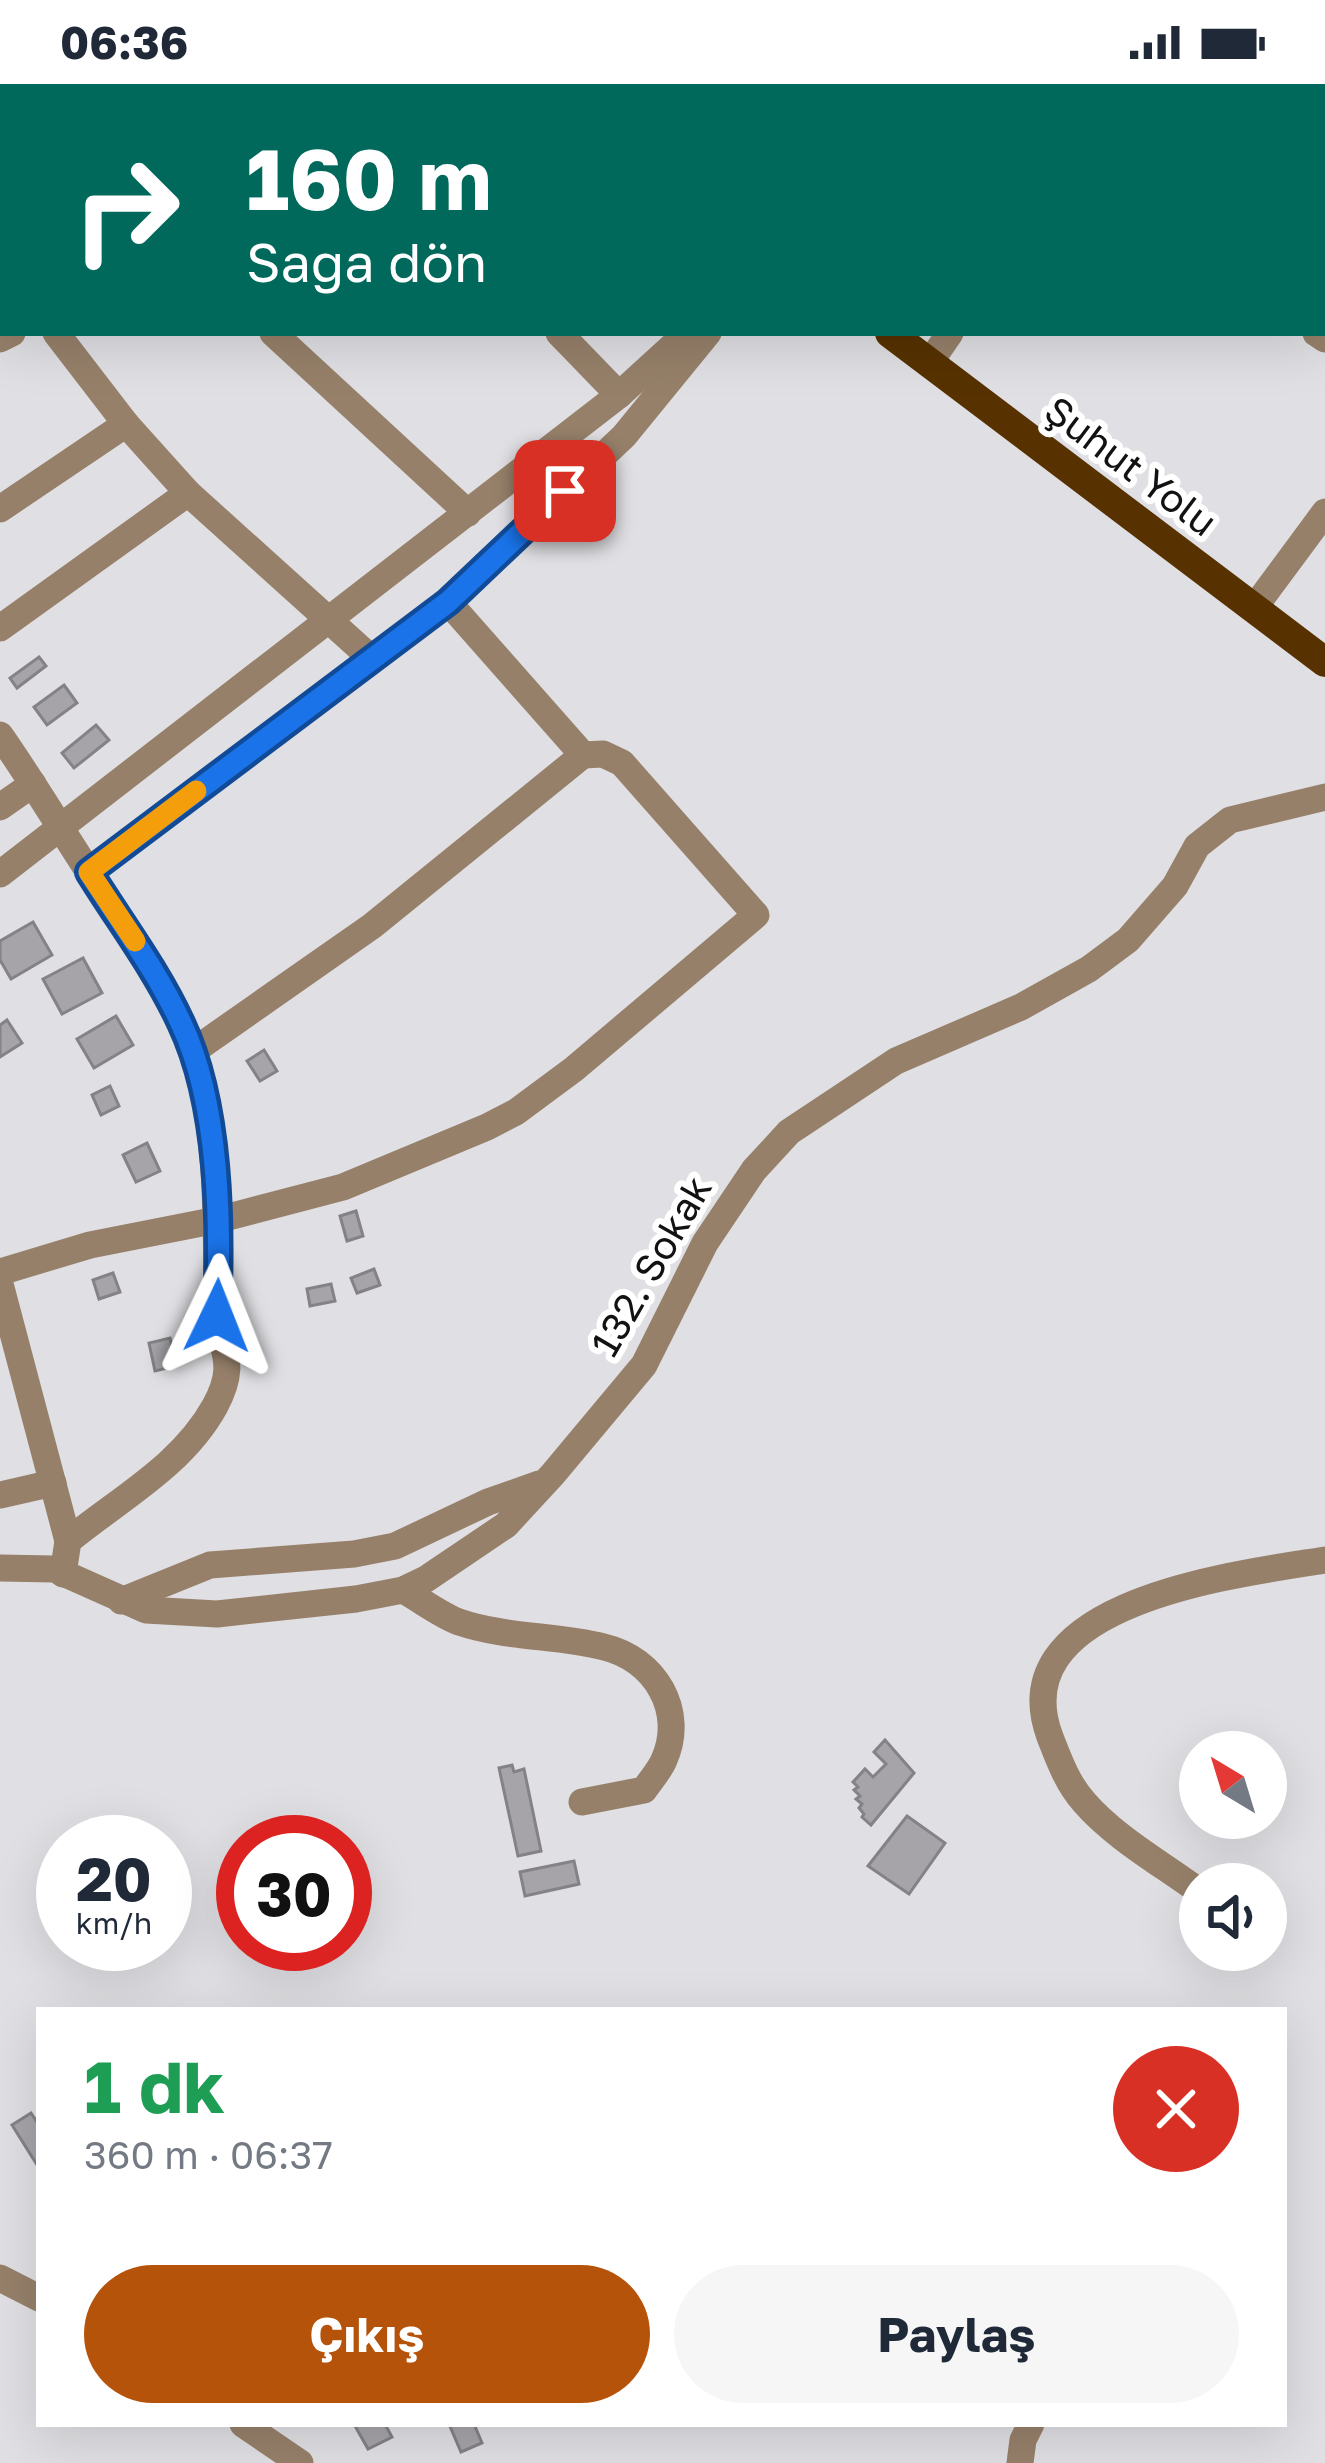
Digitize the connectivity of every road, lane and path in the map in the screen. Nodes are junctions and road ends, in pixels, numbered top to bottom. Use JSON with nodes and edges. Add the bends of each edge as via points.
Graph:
{"nodes":[{"id":1,"x":58,"y":336,"type":"edge"},
{"id":2,"x":276,"y":336,"type":"edge"},
{"id":3,"x":562,"y":336,"type":"edge"},
{"id":4,"x":684,"y":336,"type":"edge"},
{"id":5,"x":706,"y":336,"type":"edge"},
{"id":6,"x":894,"y":336,"type":"edge"},
{"id":7,"x":948,"y":336,"type":"edge"},
{"id":8,"x":930,"y":362,"type":"junction"},
{"id":9,"x":619,"y":395,"type":"junction"},
{"id":10,"x":126,"y":424,"type":"junction"},
{"id":11,"x":188,"y":493,"type":"junction"},
{"id":12,"x":0,"y":509,"type":"edge"},
{"id":13,"x":1325,"y":512,"type":"edge"},
{"id":14,"x":468,"y":513,"type":"junction"},
{"id":15,"x":448,"y":602,"type":"junction"},
{"id":16,"x":1254,"y":608,"type":"junction"},
{"id":17,"x":330,"y":620,"type":"junction"},
{"id":18,"x":0,"y":628,"type":"edge"},
{"id":19,"x":372,"y":659,"type":"junction"},
{"id":20,"x":1325,"y":662,"type":"edge"},
{"id":21,"x":0,"y":736,"type":"edge"},
{"id":22,"x":583,"y":754,"type":"junction"},
{"id":23,"x":9,"y":766,"type":"edge"},
{"id":24,"x":33,"y":784,"type":"junction"},
{"id":25,"x":1325,"y":796,"type":"edge"},
{"id":26,"x":0,"y":807,"type":"edge"},
{"id":27,"x":62,"y":830,"type":"junction"},
{"id":28,"x":89,"y":872,"type":"junction"},
{"id":29,"x":0,"y":874,"type":"edge"},
{"id":30,"x":193,"y":1052,"type":"junction"},
{"id":31,"x":217,"y":1220,"type":"junction"},
{"id":32,"x":0,"y":1272,"type":"edge"},
{"id":33,"x":0,"y":1284,"type":"edge"},
{"id":34,"x":553,"y":1474,"type":"junction"},
{"id":35,"x":52,"y":1483,"type":"junction"},
{"id":36,"x":0,"y":1495,"type":"edge"},
{"id":37,"x":68,"y":1541,"type":"junction"},
{"id":38,"x":1325,"y":1560,"type":"edge"},
{"id":39,"x":0,"y":1568,"type":"edge"},
{"id":40,"x":63,"y":1574,"type":"junction"},
{"id":41,"x":403,"y":1590,"type":"junction"},
{"id":42,"x":121,"y":1601,"type":"junction"},
{"id":43,"x":582,"y":1802,"type":"dead end"},
{"id":44,"x":1179,"y":1876,"type":"edge"},
{"id":45,"x":0,"y":2278,"type":"edge"},
{"id":46,"x":36,"y":2296,"type":"edge"},
{"id":47,"x":247,"y":2427,"type":"edge"},
{"id":48,"x":1030,"y":2427,"type":"edge"},
{"id":49,"x":300,"y":2463,"type":"edge"},
{"id":50,"x":1020,"y":2463,"type":"edge"}],
"edges":[{"from":1,"to":10,"type":"street"},
{"from":2,"to":14,"type":"street"},
{"from":3,"to":9,"type":"street"},
{"from":4,"to":9,"type":"street"},
{"from":5,"to":15,"type":"street","via":[[624,436]]},
{"from":6,"to":8,"type":"main road","name":"Şuhut Yolu"},
{"from":7,"to":8,"type":"street"},
{"from":8,"to":16,"type":"main road","name":"Şuhut Yolu"},
{"from":9,"to":14,"type":"street"},
{"from":10,"to":11,"type":"street"},
{"from":10,"to":12,"type":"street"},
{"from":11,"to":17,"type":"street"},
{"from":11,"to":18,"type":"street"},
{"from":13,"to":16,"type":"street"},
{"from":14,"to":17,"type":"street"},
{"from":15,"to":19,"type":"street"},
{"from":15,"to":22,"type":"street"},
{"from":16,"to":20,"type":"main road","name":"Şuhut Yolu"},
{"from":17,"to":19,"type":"street"},
{"from":17,"to":27,"type":"street"},
{"from":19,"to":28,"type":"street"},
{"from":21,"to":23,"type":"street"},
{"from":22,"to":30,"type":"street","via":[[372,926]]},
{"from":22,"to":31,"type":"street","via":[[622,763],[757,915],[516,1112],[343,1187]]},
{"from":23,"to":24,"type":"street"},
{"from":24,"to":26,"type":"street"},
{"from":24,"to":27,"type":"street"},
{"from":25,"to":34,"type":"street","name":"132. Sokak","via":[[1230,820],[1197,846],[1129,940],[1089,969],[896,1061],[789,1132],[705,1243],[644,1365]]},
{"from":27,"to":28,"type":"street"},
{"from":27,"to":29,"type":"street"},
{"from":28,"to":30,"type":"street","via":[[143,953]]},
{"from":30,"to":31,"type":"street"},
{"from":31,"to":32,"type":"street"},
{"from":31,"to":37,"type":"street","via":[[217,1316],[228,1353],[215,1406],[158,1474]]},
{"from":33,"to":35,"type":"street"},
{"from":34,"to":41,"type":"street","name":"132. Sokak","via":[[506,1525]]},
{"from":34,"to":42,"type":"street","via":[[395,1546],[211,1565]]},
{"from":35,"to":36,"type":"street"},
{"from":35,"to":37,"type":"street"},
{"from":37,"to":40,"type":"street"},
{"from":38,"to":44,"type":"street","via":[[1156,1592],[1076,1639],[1041,1688],[1041,1714],[1060,1765],[1085,1803]]},
{"from":39,"to":40,"type":"street","name":"132. Sokak"},
{"from":40,"to":42,"type":"street","name":"132. Sokak"},
{"from":41,"to":42,"type":"street","name":"132. Sokak","via":[[218,1614]]},
{"from":41,"to":43,"type":"street","via":[[457,1621],[608,1647],[642,1665],[668,1694],[671,1733],[644,1790]]},
{"from":45,"to":46,"type":"street"},
{"from":47,"to":49,"type":"street"},
{"from":48,"to":50,"type":"street"}]}
